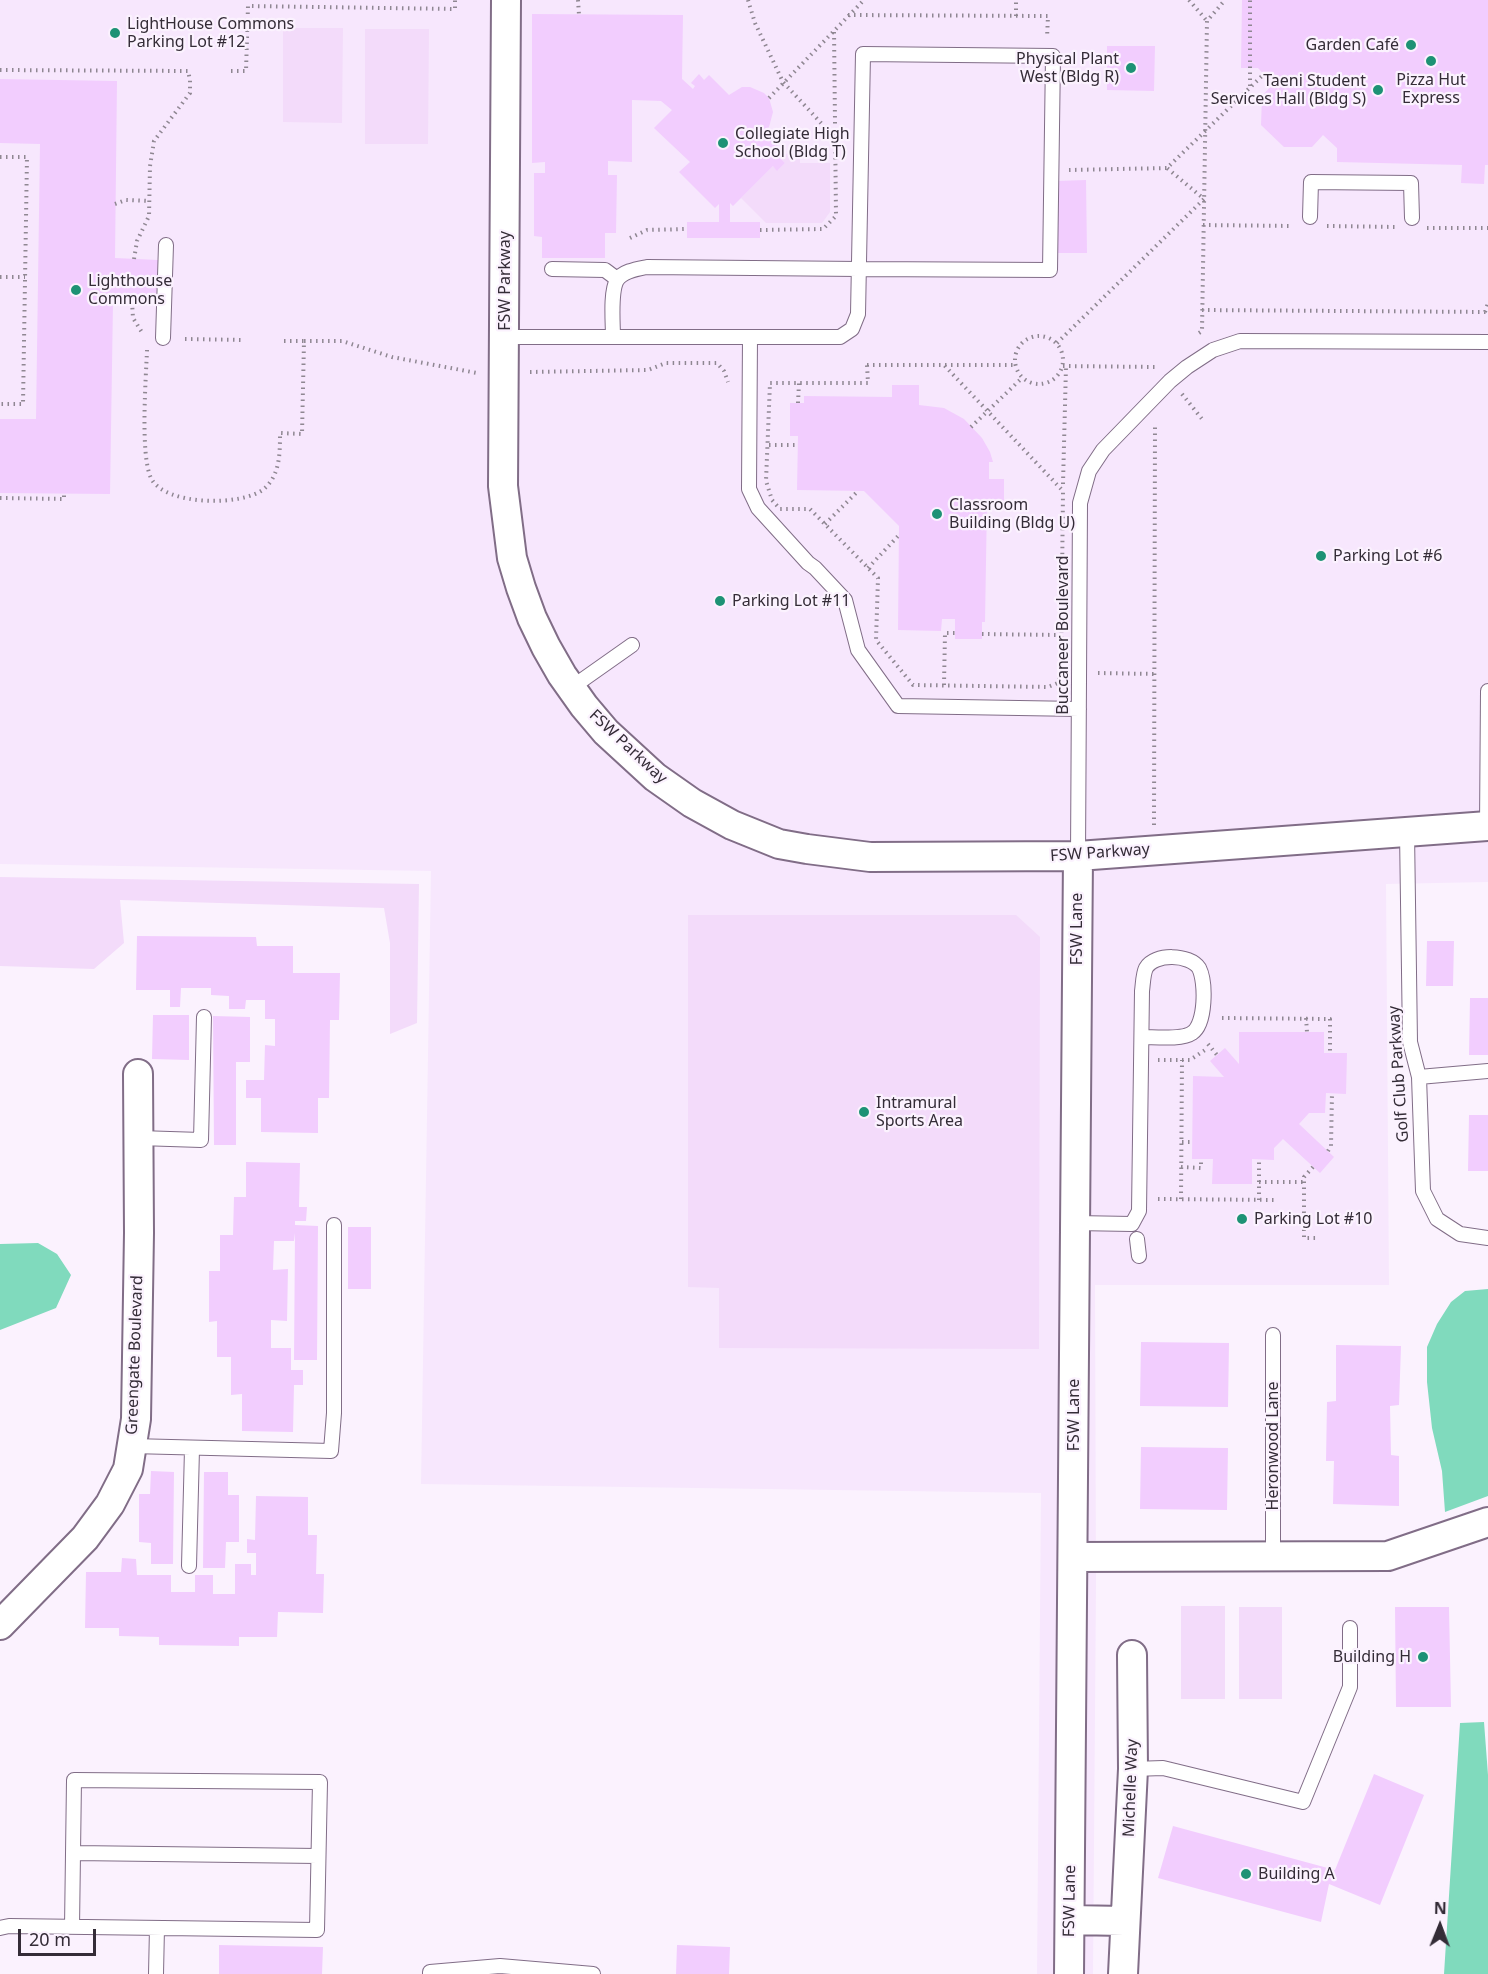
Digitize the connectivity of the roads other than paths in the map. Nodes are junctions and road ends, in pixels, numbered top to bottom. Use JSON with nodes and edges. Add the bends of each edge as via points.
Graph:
{"nodes":[{"id":1,"x":506,"y":0,"type":"edge"},
{"id":2,"x":1315,"y":222,"type":"road end"},
{"id":3,"x":1416,"y":223,"type":"road end"},
{"id":4,"x":166,"y":245,"type":"dead end"},
{"id":5,"x":552,"y":269,"type":"dead end"},
{"id":6,"x":859,"y":269,"type":"junction"},
{"id":7,"x":617,"y":279,"type":"junction"},
{"id":8,"x":504,"y":337,"type":"junction"},
{"id":9,"x":613,"y":337,"type":"junction"},
{"id":10,"x":750,"y":337,"type":"junction"},
{"id":11,"x":163,"y":338,"type":"dead end"},
{"id":12,"x":1488,"y":342,"type":"edge"},
{"id":13,"x":632,"y":645,"type":"dead end"},
{"id":14,"x":571,"y":688,"type":"junction"},
{"id":15,"x":1488,"y":692,"type":"edge"},
{"id":16,"x":1079,"y":709,"type":"junction"},
{"id":17,"x":1487,"y":826,"type":"edge"},
{"id":18,"x":1407,"y":832,"type":"junction"},
{"id":19,"x":1078,"y":856,"type":"junction"},
{"id":20,"x":204,"y":1017,"type":"dead end"},
{"id":21,"x":1142,"y":1037,"type":"junction"},
{"id":22,"x":1488,"y":1071,"type":"edge"},
{"id":23,"x":138,"y":1074,"type":"dead end"},
{"id":24,"x":1419,"y":1077,"type":"junction"},
{"id":25,"x":139,"y":1138,"type":"junction"},
{"id":26,"x":1075,"y":1223,"type":"junction"},
{"id":27,"x":334,"y":1225,"type":"dead end"},
{"id":28,"x":1488,"y":1238,"type":"edge"},
{"id":29,"x":1137,"y":1239,"type":"dead end"},
{"id":30,"x":1138,"y":1256,"type":"dead end"},
{"id":31,"x":1273,"y":1335,"type":"dead end"},
{"id":32,"x":131,"y":1446,"type":"junction"},
{"id":33,"x":192,"y":1449,"type":"junction"},
{"id":34,"x":1488,"y":1522,"type":"edge"},
{"id":35,"x":1073,"y":1557,"type":"junction"},
{"id":36,"x":1273,"y":1557,"type":"junction"},
{"id":37,"x":189,"y":1566,"type":"dead end"},
{"id":38,"x":0,"y":1625,"type":"edge"},
{"id":39,"x":1350,"y":1628,"type":"dead end"},
{"id":40,"x":1132,"y":1655,"type":"dead end"},
{"id":41,"x":1133,"y":1769,"type":"junction"},
{"id":42,"x":74,"y":1853,"type":"junction"},
{"id":43,"x":318,"y":1857,"type":"junction"},
{"id":44,"x":1070,"y":1920,"type":"junction"},
{"id":45,"x":1124,"y":1922,"type":"junction"},
{"id":46,"x":72,"y":1927,"type":"junction"},
{"id":47,"x":157,"y":1928,"type":"junction"},
{"id":48,"x":0,"y":1929,"type":"edge"},
{"id":49,"x":500,"y":1970,"type":"edge"},
{"id":50,"x":156,"y":1974,"type":"edge"},
{"id":51,"x":430,"y":1974,"type":"edge"},
{"id":52,"x":592,"y":1974,"type":"edge"},
{"id":53,"x":1069,"y":1974,"type":"edge"},
{"id":54,"x":1123,"y":1974,"type":"edge"}],
"edges":[{"from":1,"to":8,"type":"street","name":"FSW Parkway"},
{"from":2,"to":3,"type":"lane","via":[[1311,182],[1411,183]]},
{"from":4,"to":11,"type":"lane"},
{"from":5,"to":7,"type":"lane","via":[[605,270]]},
{"from":6,"to":6,"type":"lane","via":[[1050,270],[1053,56],[863,54]]},
{"from":6,"to":7,"type":"lane","via":[[647,267]]},
{"from":6,"to":10,"type":"lane","via":[[858,314],[852,329],[840,337]]},
{"from":7,"to":9,"type":"lane","via":[[613,292]]},
{"from":8,"to":9,"type":"lane"},
{"from":8,"to":14,"type":"street","name":"FSW Parkway","via":[[503,486],[512,558],[532,618]]},
{"from":9,"to":10,"type":"lane"},
{"from":10,"to":16,"type":"lane","via":[[749,489],[758,508],[845,600],[858,650],[898,706]]},
{"from":12,"to":16,"type":"lane","name":"Buccaneer Boulevard","via":[[1240,341],[1213,350],[1170,381],[1102,450],[1089,471],[1080,503]]},
{"from":13,"to":14,"type":"lane"},
{"from":14,"to":19,"type":"street","name":"FSW Parkway","via":[[606,732],[655,777],[732,825],[779,844],[870,857]]},
{"from":15,"to":17,"type":"lane"},
{"from":16,"to":19,"type":"lane","name":"Buccaneer Boulevard"},
{"from":17,"to":18,"type":"street","name":"FSW Parkway"},
{"from":18,"to":19,"type":"street","name":"FSW Parkway"},
{"from":18,"to":24,"type":"lane","name":"Golf Club Parkway","via":[[1410,1042]]},
{"from":19,"to":26,"type":"street","name":"FSW Lane"},
{"from":20,"to":25,"type":"lane","via":[[201,1140]]},
{"from":21,"to":21,"type":"lane","via":[[1192,1034],[1201,1024],[1203,980],[1193,962],[1162,958],[1146,968]]},
{"from":21,"to":26,"type":"lane","via":[[1139,1211],[1132,1224]]},
{"from":22,"to":24,"type":"lane"},
{"from":23,"to":25,"type":"street","name":"Greengate Boulevard"},
{"from":24,"to":28,"type":"lane","name":"Golf Club Parkway","via":[[1423,1191],[1437,1219],[1460,1234]]},
{"from":25,"to":32,"type":"street","name":"Greengate Boulevard","via":[[136,1419]]},
{"from":26,"to":35,"type":"street","name":"FSW Lane"},
{"from":27,"to":33,"type":"lane","via":[[331,1451]]},
{"from":29,"to":30,"type":"lane"},
{"from":31,"to":36,"type":"lane","name":"Heronwood Lane"},
{"from":32,"to":33,"type":"lane"},
{"from":32,"to":38,"type":"street","name":"Greengate Boulevard","via":[[128,1469],[104,1513],[85,1538]]},
{"from":33,"to":37,"type":"lane"},
{"from":34,"to":36,"type":"street","via":[[1388,1556]]},
{"from":35,"to":36,"type":"street"},
{"from":35,"to":44,"type":"street","name":"FSW Lane"},
{"from":39,"to":41,"type":"lane","via":[[1350,1687],[1303,1802],[1163,1768]]},
{"from":40,"to":41,"type":"street","name":"Michelle Way"},
{"from":41,"to":45,"type":"street","name":"Michelle Way"},
{"from":42,"to":43,"type":"lane"},
{"from":42,"to":43,"type":"lane","via":[[74,1780],[320,1782]]},
{"from":42,"to":46,"type":"lane"},
{"from":43,"to":47,"type":"lane","via":[[317,1930]]},
{"from":44,"to":45,"type":"street"},
{"from":44,"to":53,"type":"street","name":"FSW Lane"},
{"from":45,"to":54,"type":"street","name":"Michelle Way"},
{"from":46,"to":47,"type":"lane"},
{"from":46,"to":48,"type":"lane"},
{"from":47,"to":50,"type":"lane"},
{"from":49,"to":51,"type":"lane"},
{"from":49,"to":52,"type":"lane"}]}
